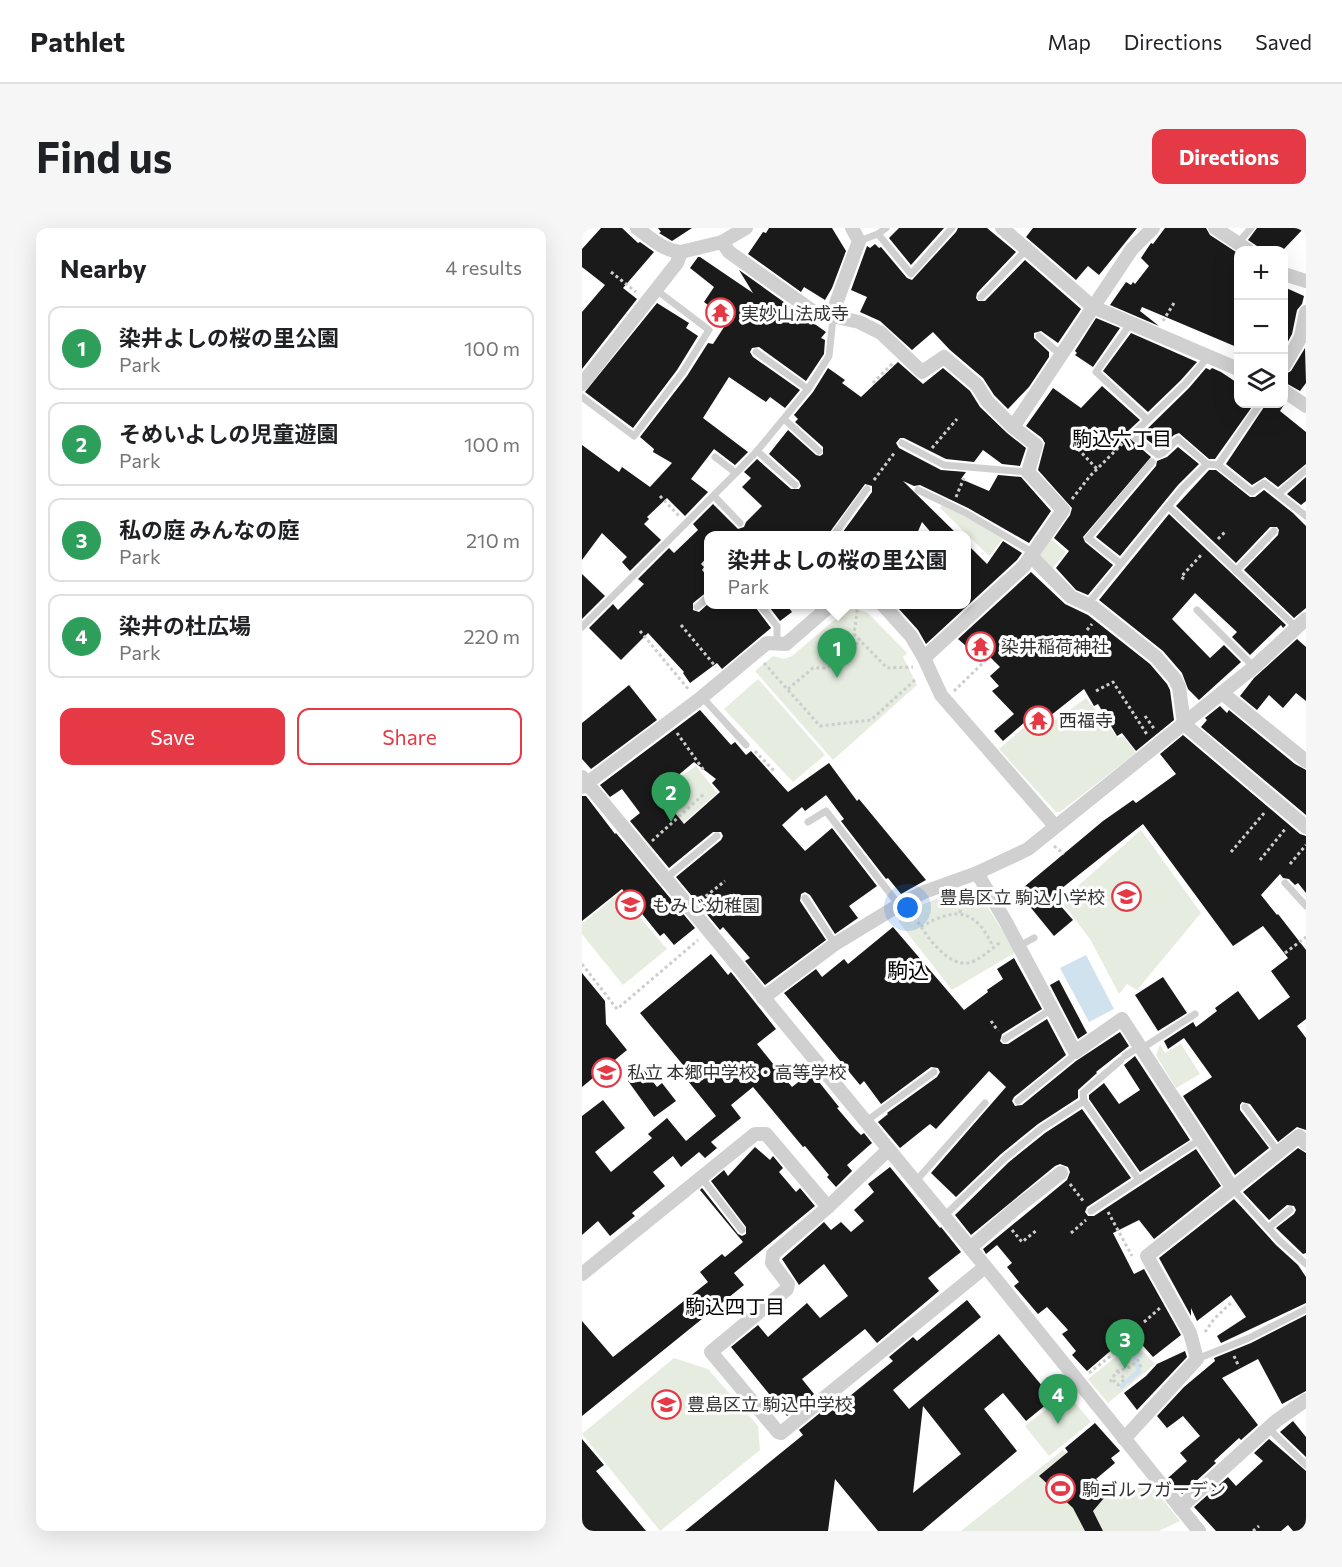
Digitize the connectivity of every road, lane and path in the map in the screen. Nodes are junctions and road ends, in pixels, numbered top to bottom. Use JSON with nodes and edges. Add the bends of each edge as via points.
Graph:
{"nodes":[{"id":1,"x":637,"y":228,"type":"edge"},
{"id":2,"x":746,"y":228,"type":"edge"},
{"id":3,"x":852,"y":228,"type":"edge"},
{"id":4,"x":886,"y":228,"type":"edge"},
{"id":5,"x":952,"y":228,"type":"edge"},
{"id":6,"x":1002,"y":228,"type":"edge"},
{"id":7,"x":1153,"y":228,"type":"edge"},
{"id":8,"x":1215,"y":228,"type":"edge"},
{"id":9,"x":1251,"y":228,"type":"edge"},
{"id":10,"x":878,"y":234,"type":"junction"},
{"id":11,"x":859,"y":241,"type":"junction"},
{"id":12,"x":722,"y":242,"type":"junction"},
{"id":13,"x":1242,"y":246,"type":"edge"},
{"id":14,"x":1243,"y":246,"type":"edge"},
{"id":15,"x":1026,"y":249,"type":"junction"},
{"id":16,"x":681,"y":252,"type":"junction"},
{"id":17,"x":611,"y":272,"type":"dead end"},
{"id":18,"x":1288,"y":275,"type":"edge"},
{"id":19,"x":1306,"y":281,"type":"edge"},
{"id":20,"x":651,"y":295,"type":"junction"},
{"id":21,"x":981,"y":297,"type":"dead end"},
{"id":22,"x":1174,"y":303,"type":"dead end"},
{"id":23,"x":1093,"y":307,"type":"junction"},
{"id":24,"x":1306,"y":312,"type":"edge"},
{"id":25,"x":832,"y":318,"type":"junction"},
{"id":26,"x":1131,"y":322,"type":"junction"},
{"id":27,"x":1156,"y":333,"type":"junction"},
{"id":28,"x":1039,"y":336,"type":"dead end"},
{"id":29,"x":1304,"y":339,"type":"edge"},
{"id":30,"x":756,"y":352,"type":"dead end"},
{"id":31,"x":903,"y":353,"type":"junction"},
{"id":32,"x":1060,"y":355,"type":"junction"},
{"id":33,"x":1209,"y":356,"type":"junction"},
{"id":34,"x":1288,"y":361,"type":"edge"},
{"id":35,"x":1234,"y":367,"type":"edge"},
{"id":36,"x":873,"y":383,"type":"dead end"},
{"id":37,"x":582,"y":384,"type":"edge"},
{"id":38,"x":808,"y":389,"type":"junction"},
{"id":39,"x":1288,"y":394,"type":"edge"},
{"id":40,"x":582,"y":397,"type":"edge"},
{"id":41,"x":1306,"y":406,"type":"edge"},
{"id":42,"x":1257,"y":408,"type":"edge"},
{"id":43,"x":784,"y":419,"type":"junction"},
{"id":44,"x":957,"y":419,"type":"dead end"},
{"id":45,"x":1147,"y":419,"type":"junction"},
{"id":46,"x":1013,"y":427,"type":"junction"},
{"id":47,"x":1132,"y":435,"type":"junction"},
{"id":48,"x":902,"y":443,"type":"joint"},
{"id":49,"x":1078,"y":449,"type":"dead end"},
{"id":50,"x":758,"y":451,"type":"junction"},
{"id":51,"x":819,"y":451,"type":"dead end"},
{"id":52,"x":925,"y":456,"type":"junction"},
{"id":53,"x":715,"y":457,"type":"dead end"},
{"id":54,"x":1155,"y":459,"type":"junction"},
{"id":55,"x":1207,"y":464,"type":"junction"},
{"id":56,"x":1218,"y":465,"type":"junction"},
{"id":57,"x":1097,"y":469,"type":"junction"},
{"id":58,"x":1306,"y":470,"type":"edge"},
{"id":59,"x":1028,"y":472,"type":"junction"},
{"id":60,"x":736,"y":473,"type":"junction"},
{"id":61,"x":964,"y":477,"type":"dead end"},
{"id":62,"x":795,"y":485,"type":"dead end"},
{"id":63,"x":867,"y":489,"type":"joint"},
{"id":64,"x":918,"y":490,"type":"dead end"},
{"id":65,"x":1278,"y":494,"type":"junction"},
{"id":66,"x":660,"y":496,"type":"dead end"},
{"id":67,"x":714,"y":496,"type":"junction"},
{"id":68,"x":1168,"y":506,"type":"junction"},
{"id":69,"x":952,"y":507,"type":"junction"},
{"id":70,"x":1063,"y":510,"type":"junction"},
{"id":71,"x":1306,"y":516,"type":"edge"},
{"id":72,"x":740,"y":523,"type":"dead end"},
{"id":73,"x":687,"y":524,"type":"junction"},
{"id":74,"x":837,"y":531,"type":"edge"},
{"id":75,"x":1274,"y":531,"type":"dead end"},
{"id":76,"x":1210,"y":546,"type":"junction"},
{"id":77,"x":1031,"y":556,"type":"junction"},
{"id":78,"x":1120,"y":563,"type":"junction"},
{"id":79,"x":1236,"y":571,"type":"junction"},
{"id":80,"x":1184,"y":579,"type":"dead end"},
{"id":81,"x":704,"y":601,"type":"edge"},
{"id":82,"x":1088,"y":604,"type":"junction"},
{"id":83,"x":697,"y":607,"type":"dead end"},
{"id":84,"x":765,"y":609,"type":"edge"},
{"id":85,"x":826,"y":609,"type":"edge"},
{"id":86,"x":857,"y":609,"type":"edge"},
{"id":87,"x":890,"y":609,"type":"edge"},
{"id":88,"x":1197,"y":610,"type":"dead end"},
{"id":89,"x":681,"y":625,"type":"dead end"},
{"id":90,"x":582,"y":627,"type":"edge"},
{"id":91,"x":1303,"y":627,"type":"edge"},
{"id":92,"x":640,"y":631,"type":"dead end"},
{"id":93,"x":861,"y":640,"type":"junction"},
{"id":94,"x":777,"y":644,"type":"junction"},
{"id":95,"x":761,"y":659,"type":"dead end"},
{"id":96,"x":987,"y":659,"type":"dead end"},
{"id":97,"x":919,"y":662,"type":"junction"},
{"id":98,"x":1254,"y":667,"type":"junction"},
{"id":99,"x":930,"y":673,"type":"junction"},
{"id":100,"x":725,"y":678,"type":"junction"},
{"id":101,"x":788,"y":689,"type":"junction"},
{"id":102,"x":1096,"y":691,"type":"dead end"},
{"id":103,"x":1222,"y":693,"type":"junction"},
{"id":104,"x":700,"y":699,"type":"junction"},
{"id":105,"x":945,"y":700,"type":"junction"},
{"id":106,"x":670,"y":722,"type":"junction"},
{"id":107,"x":1184,"y":724,"type":"junction"},
{"id":108,"x":1141,"y":726,"type":"dead end"},
{"id":109,"x":746,"y":745,"type":"joint"},
{"id":110,"x":1306,"y":761,"type":"edge"},
{"id":111,"x":774,"y":771,"type":"dead end"},
{"id":112,"x":705,"y":772,"type":"dead end"},
{"id":113,"x":584,"y":782,"type":"edge"},
{"id":114,"x":704,"y":794,"type":"dead end"},
{"id":115,"x":1295,"y":817,"type":"junction"},
{"id":116,"x":1257,"y":821,"type":"dead end"},
{"id":117,"x":808,"y":822,"type":"dead end"},
{"id":118,"x":1055,"y":826,"type":"junction"},
{"id":119,"x":1306,"y":827,"type":"edge"},
{"id":120,"x":717,"y":836,"type":"dead end"},
{"id":121,"x":1050,"y":843,"type":"dead end"},
{"id":122,"x":1306,"y":845,"type":"edge"},
{"id":123,"x":641,"y":850,"type":"junction"},
{"id":124,"x":1231,"y":852,"type":"dead end"},
{"id":125,"x":1064,"y":854,"type":"dead end"},
{"id":126,"x":1260,"y":860,"type":"dead end"},
{"id":127,"x":1290,"y":864,"type":"dead end"},
{"id":128,"x":977,"y":873,"type":"junction"},
{"id":129,"x":665,"y":879,"type":"junction"},
{"id":130,"x":725,"y":881,"type":"dead end"},
{"id":131,"x":1285,"y":883,"type":"dead end"},
{"id":132,"x":962,"y":886,"type":"dead end"},
{"id":133,"x":805,"y":898,"type":"dead end"},
{"id":134,"x":899,"y":905,"type":"junction"},
{"id":135,"x":1306,"y":906,"type":"edge"},
{"id":136,"x":690,"y":909,"type":"junction"},
{"id":137,"x":960,"y":913,"type":"junction"},
{"id":138,"x":918,"y":922,"type":"dead end"},
{"id":139,"x":921,"y":927,"type":"junction"},
{"id":140,"x":708,"y":931,"type":"junction"},
{"id":141,"x":1034,"y":938,"type":"dead end"},
{"id":142,"x":1306,"y":938,"type":"edge"},
{"id":143,"x":1014,"y":941,"type":"junction"},
{"id":144,"x":835,"y":944,"type":"junction"},
{"id":145,"x":993,"y":947,"type":"junction"},
{"id":146,"x":1285,"y":953,"type":"dead end"},
{"id":147,"x":582,"y":964,"type":"edge"},
{"id":148,"x":763,"y":998,"type":"junction"},
{"id":149,"x":1052,"y":1009,"type":"junction"},
{"id":150,"x":1195,"y":1014,"type":"dead end"},
{"id":151,"x":1005,"y":1039,"type":"dead end"},
{"id":152,"x":1141,"y":1047,"type":"junction"},
{"id":153,"x":1075,"y":1052,"type":"junction"},
{"id":154,"x":933,"y":1072,"type":"dead end"},
{"id":155,"x":1018,"y":1101,"type":"dead end"},
{"id":156,"x":1084,"y":1101,"type":"junction"},
{"id":157,"x":985,"y":1103,"type":"dead end"},
{"id":158,"x":1245,"y":1107,"type":"dead end"},
{"id":159,"x":865,"y":1122,"type":"junction"},
{"id":160,"x":1201,"y":1139,"type":"junction"},
{"id":161,"x":1306,"y":1144,"type":"edge"},
{"id":162,"x":888,"y":1150,"type":"junction"},
{"id":163,"x":1279,"y":1153,"type":"junction"},
{"id":164,"x":1061,"y":1173,"type":"joint"},
{"id":165,"x":701,"y":1178,"type":"junction"},
{"id":166,"x":1139,"y":1180,"type":"junction"},
{"id":167,"x":915,"y":1182,"type":"junction"},
{"id":168,"x":1233,"y":1189,"type":"junction"},
{"id":169,"x":828,"y":1207,"type":"junction"},
{"id":170,"x":1290,"y":1210,"type":"dead end"},
{"id":171,"x":1091,"y":1211,"type":"junction"},
{"id":172,"x":1110,"y":1214,"type":"dead end"},
{"id":173,"x":944,"y":1217,"type":"junction"},
{"id":174,"x":1003,"y":1219,"type":"junction"},
{"id":175,"x":1268,"y":1228,"type":"junction"},
{"id":176,"x":742,"y":1230,"type":"dead end"},
{"id":177,"x":1037,"y":1230,"type":"dead end"},
{"id":178,"x":1071,"y":1233,"type":"dead end"},
{"id":179,"x":970,"y":1248,"type":"junction"},
{"id":180,"x":1147,"y":1256,"type":"junction"},
{"id":181,"x":1306,"y":1264,"type":"edge"},
{"id":182,"x":986,"y":1267,"type":"junction"},
{"id":183,"x":582,"y":1274,"type":"edge"},
{"id":184,"x":1171,"y":1300,"type":"junction"},
{"id":185,"x":1232,"y":1302,"type":"dead end"},
{"id":186,"x":1306,"y":1309,"type":"edge"},
{"id":187,"x":1144,"y":1322,"type":"dead end"},
{"id":188,"x":1195,"y":1353,"type":"junction"},
{"id":189,"x":1113,"y":1354,"type":"dead end"},
{"id":190,"x":1142,"y":1370,"type":"dead end"},
{"id":191,"x":1117,"y":1371,"type":"junction"},
{"id":192,"x":1078,"y":1382,"type":"junction"},
{"id":193,"x":1306,"y":1400,"type":"edge"},
{"id":194,"x":1268,"y":1428,"type":"junction"},
{"id":195,"x":1124,"y":1439,"type":"junction"},
{"id":196,"x":1306,"y":1465,"type":"edge"},
{"id":197,"x":1180,"y":1508,"type":"junction"},
{"id":198,"x":1259,"y":1526,"type":"dead end"},
{"id":199,"x":1199,"y":1531,"type":"edge"},
{"id":200,"x":1253,"y":1531,"type":"edge"}],
"edges":[{"from":1,"to":16,"type":"street","via":[[662,246]]},
{"from":2,"to":12,"type":"street"},
{"from":3,"to":11,"type":"street"},
{"from":4,"to":10,"type":"lane"},
{"from":5,"to":10,"type":"lane","via":[[911,274]]},
{"from":6,"to":15,"type":"street"},
{"from":7,"to":23,"type":"street","via":[[1132,249]]},
{"from":8,"to":13,"type":"street"},
{"from":9,"to":14,"type":"lane"},
{"from":10,"to":11,"type":"lane"},
{"from":11,"to":25,"type":"street"},
{"from":12,"to":16,"type":"street"},
{"from":12,"to":25,"type":"street","via":[[729,252],[814,312]]},
{"from":15,"to":21,"type":"lane"},
{"from":15,"to":23,"type":"street"},
{"from":16,"to":20,"type":"street","via":[[677,263]]},
{"from":17,"to":20,"type":"path"},
{"from":18,"to":19,"type":"street"},
{"from":20,"to":37,"type":"street"},
{"from":20,"to":40,"type":"lane","via":[[709,330],[682,373],[634,436]]},
{"from":22,"to":27,"type":"path"},
{"from":23,"to":26,"type":"street"},
{"from":23,"to":32,"type":"street"},
{"from":24,"to":29,"type":"street"},
{"from":25,"to":31,"type":"street","via":[[859,322],[881,333]]},
{"from":25,"to":38,"type":"lane","via":[[829,356]]},
{"from":26,"to":27,"type":"street"},
{"from":26,"to":45,"type":"lane","via":[[1096,372]]},
{"from":27,"to":33,"type":"street"},
{"from":28,"to":32,"type":"lane"},
{"from":29,"to":34,"type":"street"},
{"from":30,"to":38,"type":"lane"},
{"from":31,"to":36,"type":"path"},
{"from":31,"to":46,"type":"street","via":[[922,372],[944,357],[977,385]]},
{"from":32,"to":46,"type":"street"},
{"from":33,"to":35,"type":"street"},
{"from":33,"to":45,"type":"lane"},
{"from":38,"to":43,"type":"lane"},
{"from":39,"to":41,"type":"street"},
{"from":42,"to":56,"type":"lane"},
{"from":43,"to":50,"type":"lane"},
{"from":43,"to":51,"type":"lane"},
{"from":44,"to":52,"type":"path"},
{"from":45,"to":47,"type":"lane"},
{"from":46,"to":59,"type":"street","via":[[1036,445]]},
{"from":47,"to":54,"type":"lane"},
{"from":47,"to":57,"type":"path"},
{"from":48,"to":52,"type":"lane"},
{"from":48,"to":63,"type":"path"},
{"from":49,"to":57,"type":"path"},
{"from":50,"to":60,"type":"lane"},
{"from":50,"to":62,"type":"lane"},
{"from":52,"to":59,"type":"lane","via":[[944,465]]},
{"from":53,"to":60,"type":"lane"},
{"from":54,"to":55,"type":"lane","via":[[1178,439]]},
{"from":54,"to":78,"type":"lane","via":[[1088,538]]},
{"from":55,"to":56,"type":"lane"},
{"from":55,"to":68,"type":"lane"},
{"from":56,"to":65,"type":"lane","via":[[1252,492],[1264,483]]},
{"from":57,"to":70,"type":"path"},
{"from":58,"to":65,"type":"lane"},
{"from":59,"to":70,"type":"street"},
{"from":60,"to":67,"type":"lane"},
{"from":61,"to":69,"type":"path"},
{"from":63,"to":74,"type":"lane"},
{"from":64,"to":69,"type":"lane"},
{"from":65,"to":71,"type":"lane"},
{"from":66,"to":73,"type":"path"},
{"from":67,"to":72,"type":"lane"},
{"from":67,"to":73,"type":"lane"},
{"from":68,"to":76,"type":"lane"},
{"from":68,"to":78,"type":"lane"},
{"from":69,"to":77,"type":"lane","via":[[1027,549]]},
{"from":70,"to":77,"type":"street"},
{"from":73,"to":90,"type":"lane"},
{"from":75,"to":79,"type":"lane"},
{"from":76,"to":79,"type":"lane"},
{"from":76,"to":80,"type":"path","via":[[1181,577]]},
{"from":77,"to":82,"type":"street","via":[[1071,597]]},
{"from":77,"to":97,"type":"street"},
{"from":78,"to":82,"type":"lane"},
{"from":79,"to":91,"type":"lane"},
{"from":81,"to":83,"type":"lane"},
{"from":82,"to":107,"type":"street","via":[[1156,657],[1175,679]]},
{"from":84,"to":94,"type":"lane","via":[[777,626]]},
{"from":85,"to":94,"type":"street","via":[[786,645]]},
{"from":86,"to":93,"type":"path","via":[[854,634]]},
{"from":87,"to":97,"type":"street","via":[[911,636]]},
{"from":88,"to":98,"type":"lane"},
{"from":89,"to":100,"type":"path"},
{"from":91,"to":98,"type":"street"},
{"from":92,"to":104,"type":"path"},
{"from":93,"to":97,"type":"path","via":[[887,668]]},
{"from":93,"to":101,"type":"path","via":[[827,668],[813,668]]},
{"from":94,"to":100,"type":"street","via":[[767,643]]},
{"from":95,"to":101,"type":"path"},
{"from":96,"to":105,"type":"path"},
{"from":97,"to":99,"type":"street"},
{"from":98,"to":103,"type":"street"},
{"from":99,"to":101,"type":"path","via":[[918,678],[871,720],[820,726]]},
{"from":99,"to":105,"type":"street"},
{"from":100,"to":104,"type":"street"},
{"from":102,"to":108,"type":"path","via":[[1113,682]]},
{"from":103,"to":107,"type":"street"},
{"from":103,"to":110,"type":"street"},
{"from":104,"to":106,"type":"street"},
{"from":104,"to":109,"type":"lane"},
{"from":105,"to":118,"type":"street"},
{"from":106,"to":112,"type":"path"},
{"from":106,"to":113,"type":"street"},
{"from":107,"to":115,"type":"street"},
{"from":107,"to":118,"type":"street","via":[[1147,760]]},
{"from":109,"to":111,"type":"path"},
{"from":113,"to":123,"type":"street"},
{"from":114,"to":123,"type":"path"},
{"from":115,"to":119,"type":"street"},
{"from":115,"to":126,"type":"path"},
{"from":116,"to":124,"type":"path"},
{"from":117,"to":134,"type":"lane","via":[[826,811]]},
{"from":118,"to":128,"type":"street","via":[[1028,849]]},
{"from":120,"to":129,"type":"lane"},
{"from":121,"to":125,"type":"path"},
{"from":122,"to":127,"type":"path"},
{"from":123,"to":129,"type":"street"},
{"from":128,"to":134,"type":"street"},
{"from":128,"to":143,"type":"street"},
{"from":129,"to":136,"type":"street"},
{"from":130,"to":136,"type":"path"},
{"from":131,"to":135,"type":"lane"},
{"from":132,"to":137,"type":"path"},
{"from":133,"to":144,"type":"lane"},
{"from":134,"to":144,"type":"street"},
{"from":136,"to":140,"type":"street"},
{"from":137,"to":139,"type":"path","via":[[942,916]]},
{"from":137,"to":145,"type":"path","via":[[986,930]]},
{"from":138,"to":139,"type":"path"},
{"from":139,"to":145,"type":"path","via":[[956,962],[969,963]]},
{"from":140,"to":147,"type":"path","via":[[617,1009]]},
{"from":140,"to":148,"type":"street"},
{"from":141,"to":143,"type":"lane"},
{"from":142,"to":146,"type":"path"},
{"from":143,"to":145,"type":"path"},
{"from":143,"to":149,"type":"street"},
{"from":144,"to":148,"type":"street"},
{"from":148,"to":159,"type":"street"},
{"from":149,"to":151,"type":"lane"},
{"from":149,"to":153,"type":"street"},
{"from":150,"to":152,"type":"lane"},
{"from":152,"to":153,"type":"street","via":[[1122,1019]]},
{"from":152,"to":156,"type":"lane","via":[[1083,1093]]},
{"from":152,"to":160,"type":"street"},
{"from":153,"to":155,"type":"lane"},
{"from":154,"to":159,"type":"lane"},
{"from":156,"to":166,"type":"lane"},
{"from":156,"to":173,"type":"lane","via":[[1005,1158]]},
{"from":157,"to":167,"type":"lane"},
{"from":158,"to":163,"type":"lane"},
{"from":159,"to":162,"type":"street"},
{"from":160,"to":166,"type":"lane"},
{"from":160,"to":168,"type":"street"},
{"from":161,"to":163,"type":"street","via":[[1299,1136]]},
{"from":162,"to":167,"type":"street"},
{"from":162,"to":169,"type":"street"},
{"from":163,"to":168,"type":"street"},
{"from":164,"to":171,"type":"path"},
{"from":164,"to":174,"type":"street"},
{"from":165,"to":169,"type":"street","via":[[755,1134],[766,1134]]},
{"from":165,"to":176,"type":"lane"},
{"from":165,"to":183,"type":"street"},
{"from":166,"to":171,"type":"lane"},
{"from":167,"to":173,"type":"street"},
{"from":168,"to":175,"type":"lane"},
{"from":168,"to":180,"type":"street"},
{"from":169,"to":182,"type":"street","via":[[773,1254],[772,1263],[788,1284],[787,1289],[707,1351],[778,1432]]},
{"from":170,"to":175,"type":"lane"},
{"from":171,"to":178,"type":"path"},
{"from":172,"to":180,"type":"path","via":[[1135,1262]]},
{"from":173,"to":179,"type":"street"},
{"from":174,"to":177,"type":"path","via":[[1022,1242]]},
{"from":174,"to":179,"type":"street"},
{"from":175,"to":181,"type":"lane"},
{"from":179,"to":182,"type":"street"},
{"from":180,"to":184,"type":"street"},
{"from":182,"to":192,"type":"street"},
{"from":184,"to":187,"type":"path"},
{"from":184,"to":188,"type":"street","via":[[1190,1333]]},
{"from":185,"to":188,"type":"path","via":[[1214,1319]]},
{"from":186,"to":188,"type":"lane","via":[[1249,1338]]},
{"from":188,"to":195,"type":"street"},
{"from":189,"to":192,"type":"path"},
{"from":190,"to":191,"type":"path","via":[[1138,1360]]},
{"from":191,"to":191,"type":"path","via":[[1111,1381],[1118,1385],[1125,1379]]},
{"from":192,"to":195,"type":"street"},
{"from":193,"to":194,"type":"street"},
{"from":194,"to":196,"type":"lane"},
{"from":194,"to":197,"type":"street"},
{"from":195,"to":197,"type":"street"},
{"from":197,"to":199,"type":"street"},
{"from":198,"to":200,"type":"path"}]}
